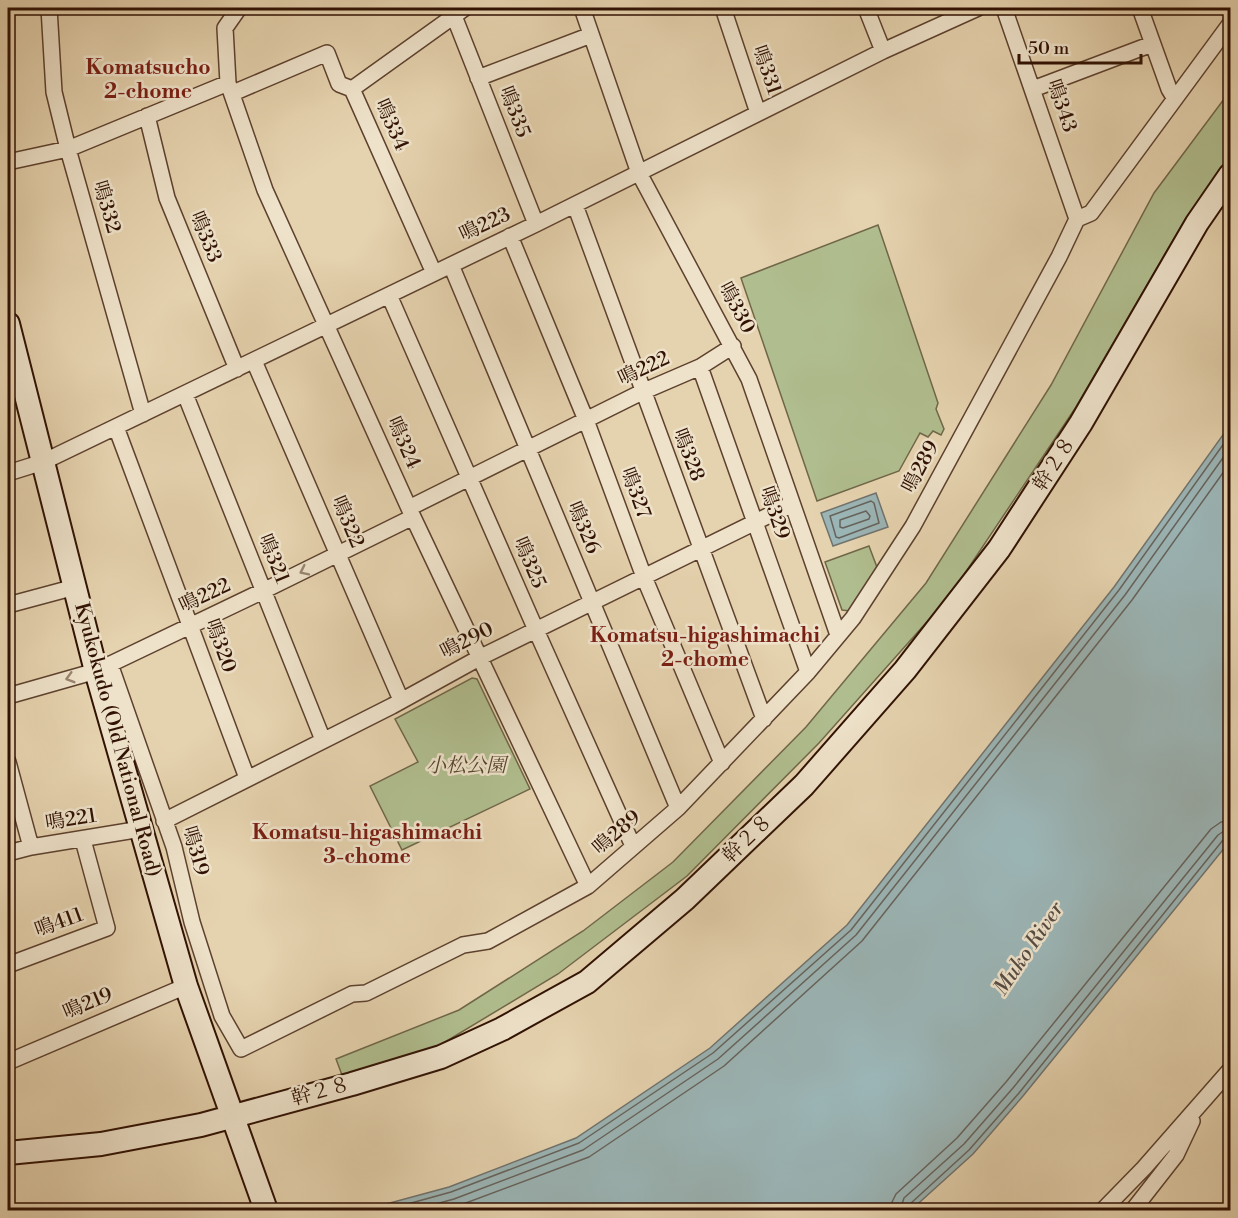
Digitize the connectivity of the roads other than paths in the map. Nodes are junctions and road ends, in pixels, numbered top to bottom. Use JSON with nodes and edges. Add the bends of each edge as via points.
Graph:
{"nodes":[{"id":1,"x":49,"y":8,"type":"edge"},
{"id":2,"x":238,"y":8,"type":"edge"},
{"id":3,"x":582,"y":8,"type":"edge"},
{"id":4,"x":723,"y":8,"type":"edge"},
{"id":5,"x":866,"y":8,"type":"edge"},
{"id":6,"x":978,"y":8,"type":"edge"},
{"id":7,"x":1004,"y":8,"type":"edge"},
{"id":8,"x":1140,"y":8,"type":"edge"},
{"id":9,"x":460,"y":11,"type":"edge"},
{"id":10,"x":1230,"y":24,"type":"edge"},
{"id":11,"x":591,"y":35,"type":"junction"},
{"id":12,"x":1152,"y":44,"type":"junction"},
{"id":13,"x":883,"y":51,"type":"junction"},
{"id":14,"x":478,"y":78,"type":"junction"},
{"id":15,"x":230,"y":88,"type":"junction"},
{"id":16,"x":352,"y":89,"type":"junction"},
{"id":17,"x":1033,"y":89,"type":"junction"},
{"id":18,"x":1175,"y":99,"type":"junction"},
{"id":19,"x":758,"y":113,"type":"junction"},
{"id":20,"x":147,"y":116,"type":"junction"},
{"id":21,"x":68,"y":149,"type":"junction"},
{"id":22,"x":8,"y":162,"type":"edge"},
{"id":23,"x":639,"y":173,"type":"junction"},
{"id":24,"x":1230,"y":175,"type":"edge"},
{"id":25,"x":574,"y":205,"type":"junction"},
{"id":26,"x":1077,"y":219,"type":"junction"},
{"id":27,"x":536,"y":224,"type":"junction"},
{"id":28,"x":510,"y":236,"type":"junction"},
{"id":29,"x":451,"y":265,"type":"junction"},
{"id":30,"x":434,"y":273,"type":"junction"},
{"id":31,"x":389,"y":295,"type":"junction"},
{"id":32,"x":8,"y":324,"type":"edge"},
{"id":33,"x":327,"y":326,"type":"junction"},
{"id":34,"x":733,"y":346,"type":"junction"},
{"id":35,"x":254,"y":361,"type":"junction"},
{"id":36,"x":700,"y":367,"type":"junction"},
{"id":37,"x":237,"y":369,"type":"junction"},
{"id":38,"x":642,"y":392,"type":"junction"},
{"id":39,"x":185,"y":394,"type":"junction"},
{"id":40,"x":143,"y":414,"type":"junction"},
{"id":41,"x":586,"y":420,"type":"junction"},
{"id":42,"x":116,"y":427,"type":"junction"},
{"id":43,"x":528,"y":450,"type":"junction"},
{"id":44,"x":43,"y":462,"type":"junction"},
{"id":45,"x":8,"y":473,"type":"edge"},
{"id":46,"x":470,"y":479,"type":"junction"},
{"id":47,"x":792,"y":504,"type":"junction"},
{"id":48,"x":411,"y":513,"type":"junction"},
{"id":49,"x":756,"y":522,"type":"junction"},
{"id":50,"x":701,"y":549,"type":"junction"},
{"id":51,"x":338,"y":554,"type":"junction"},
{"id":52,"x":644,"y":577,"type":"junction"},
{"id":53,"x":75,"y":587,"type":"junction"},
{"id":54,"x":263,"y":591,"type":"junction"},
{"id":55,"x":592,"y":603,"type":"junction"},
{"id":56,"x":8,"y":605,"type":"edge"},
{"id":57,"x":190,"y":626,"type":"junction"},
{"id":58,"x":536,"y":630,"type":"junction"},
{"id":59,"x":838,"y":635,"type":"junction"},
{"id":60,"x":479,"y":658,"type":"junction"},
{"id":61,"x":103,"y":667,"type":"junction"},
{"id":62,"x":808,"y":672,"type":"junction"},
{"id":63,"x":8,"y":696,"type":"edge"},
{"id":64,"x":401,"y":700,"type":"junction"},
{"id":65,"x":764,"y":719,"type":"junction"},
{"id":66,"x":323,"y":740,"type":"junction"},
{"id":67,"x":8,"y":762,"type":"edge"},
{"id":68,"x":722,"y":763,"type":"junction"},
{"id":69,"x":247,"y":778,"type":"junction"},
{"id":70,"x":678,"y":808,"type":"junction"},
{"id":71,"x":164,"y":820,"type":"junction"},
{"id":72,"x":141,"y":830,"type":"junction"},
{"id":73,"x":83,"y":840,"type":"junction"},
{"id":74,"x":633,"y":846,"type":"junction"},
{"id":75,"x":30,"y":847,"type":"junction"},
{"id":76,"x":8,"y":853,"type":"edge"},
{"id":77,"x":588,"y":886,"type":"junction"},
{"id":78,"x":8,"y":965,"type":"edge"},
{"id":79,"x":186,"y":986,"type":"junction"},
{"id":80,"x":241,"y":1049,"type":"joint"},
{"id":81,"x":8,"y":1062,"type":"edge"},
{"id":82,"x":1230,"y":1070,"type":"edge"},
{"id":83,"x":232,"y":1116,"type":"junction"},
{"id":84,"x":1189,"y":1117,"type":"junction"},
{"id":85,"x":8,"y":1154,"type":"edge"},
{"id":86,"x":266,"y":1210,"type":"edge"},
{"id":87,"x":1103,"y":1210,"type":"edge"},
{"id":88,"x":1133,"y":1210,"type":"edge"}],
"edges":[{"from":1,"to":21,"type":"street","name":"鳴332","via":[[54,92]]},
{"from":2,"to":15,"type":"street","name":"鳴324","via":[[225,28]]},
{"from":3,"to":11,"type":"street","name":"鳴330"},
{"from":4,"to":19,"type":"street","name":"鳴331"},
{"from":5,"to":13,"type":"street"},
{"from":6,"to":13,"type":"street","name":"鳴223"},
{"from":7,"to":17,"type":"street","name":"鳴343"},
{"from":8,"to":12,"type":"street"},
{"from":9,"to":14,"type":"street","name":"鳴335"},
{"from":9,"to":16,"type":"street","name":"鳴334"},
{"from":10,"to":18,"type":"street","name":"鳴289"},
{"from":11,"to":14,"type":"street"},
{"from":11,"to":23,"type":"street","name":"鳴330"},
{"from":12,"to":17,"type":"street"},
{"from":12,"to":18,"type":"street"},
{"from":13,"to":19,"type":"street","name":"鳴223"},
{"from":14,"to":27,"type":"street","name":"鳴335"},
{"from":15,"to":16,"type":"street","via":[[327,53],[339,84]]},
{"from":15,"to":20,"type":"street"},
{"from":15,"to":33,"type":"street","name":"鳴324","via":[[265,190]]},
{"from":16,"to":30,"type":"street","name":"鳴334"},
{"from":17,"to":26,"type":"street","name":"鳴343"},
{"from":18,"to":26,"type":"street","name":"鳴289","via":[[1091,213]]},
{"from":19,"to":23,"type":"street","name":"鳴223"},
{"from":20,"to":21,"type":"street"},
{"from":20,"to":37,"type":"street","name":"鳴333","via":[[166,198]]},
{"from":21,"to":22,"type":"street"},
{"from":21,"to":40,"type":"street","name":"鳴332"},
{"from":23,"to":25,"type":"street","name":"鳴223"},
{"from":23,"to":34,"type":"street","name":"鳴330"},
{"from":24,"to":83,"type":"street","name":"幹２８","via":[[1197,223],[1081,423],[999,549],[905,670],[804,785],[685,899],[587,982],[502,1029],[441,1057]]},
{"from":25,"to":27,"type":"street","name":"鳴223"},
{"from":25,"to":38,"type":"street","name":"鳴328"},
{"from":26,"to":59,"type":"street","name":"鳴289","via":[[913,526]]},
{"from":27,"to":28,"type":"street","name":"鳴223"},
{"from":28,"to":29,"type":"street","name":"鳴223"},
{"from":28,"to":41,"type":"street","name":"鳴327"},
{"from":29,"to":30,"type":"street","name":"鳴223"},
{"from":29,"to":43,"type":"street","name":"鳴326"},
{"from":30,"to":31,"type":"street","name":"鳴223"},
{"from":31,"to":33,"type":"street","name":"鳴223"},
{"from":31,"to":46,"type":"street","name":"鳴325"},
{"from":32,"to":44,"type":"street","name":"Kyukokudo (Old National Road)"},
{"from":33,"to":35,"type":"street","name":"鳴223"},
{"from":33,"to":48,"type":"street","name":"鳴324"},
{"from":34,"to":36,"type":"street","name":"鳴222"},
{"from":34,"to":47,"type":"street","name":"鳴330","via":[[749,379]]},
{"from":35,"to":37,"type":"street","name":"鳴223"},
{"from":35,"to":51,"type":"street","name":"鳴322"},
{"from":36,"to":38,"type":"street","name":"鳴222"},
{"from":36,"to":49,"type":"street","name":"鳴329"},
{"from":37,"to":39,"type":"street","name":"鳴223"},
{"from":38,"to":41,"type":"street","name":"鳴222"},
{"from":38,"to":50,"type":"street","name":"鳴328"},
{"from":39,"to":40,"type":"street","name":"鳴223"},
{"from":39,"to":54,"type":"street","name":"鳴321"},
{"from":40,"to":42,"type":"street","name":"鳴223"},
{"from":41,"to":43,"type":"street","name":"鳴222"},
{"from":41,"to":52,"type":"street","name":"鳴327"},
{"from":42,"to":44,"type":"street","name":"鳴223"},
{"from":42,"to":57,"type":"street","name":"鳴320"},
{"from":43,"to":46,"type":"street","name":"鳴222"},
{"from":43,"to":55,"type":"street","name":"鳴326"},
{"from":44,"to":45,"type":"street","name":"鳴223"},
{"from":44,"to":53,"type":"street","name":"Kyukokudo (Old National Road)"},
{"from":46,"to":48,"type":"street","name":"鳴222"},
{"from":46,"to":58,"type":"street","name":"鳴325"},
{"from":47,"to":49,"type":"street","name":"鳴290"},
{"from":47,"to":59,"type":"street","name":"鳴330"},
{"from":48,"to":51,"type":"street","name":"鳴222"},
{"from":48,"to":60,"type":"street","name":"鳴324"},
{"from":49,"to":50,"type":"street","name":"鳴290"},
{"from":49,"to":62,"type":"street","name":"鳴329"},
{"from":50,"to":52,"type":"street","name":"鳴290"},
{"from":50,"to":65,"type":"street","name":"鳴328"},
{"from":51,"to":54,"type":"street","name":"鳴222","one_way":true},
{"from":51,"to":64,"type":"street","name":"鳴322"},
{"from":52,"to":55,"type":"street","name":"鳴290"},
{"from":52,"to":68,"type":"street","name":"鳴327"},
{"from":53,"to":56,"type":"street"},
{"from":53,"to":61,"type":"street","name":"Kyukokudo (Old National Road)"},
{"from":54,"to":57,"type":"street","name":"鳴222"},
{"from":54,"to":66,"type":"street","name":"鳴321"},
{"from":55,"to":58,"type":"street","name":"鳴290"},
{"from":55,"to":70,"type":"street","name":"鳴326"},
{"from":57,"to":61,"type":"street","name":"鳴222"},
{"from":57,"to":69,"type":"street","name":"鳴320"},
{"from":58,"to":60,"type":"street","name":"鳴290"},
{"from":58,"to":74,"type":"street","name":"鳴325"},
{"from":59,"to":62,"type":"street","name":"鳴289"},
{"from":60,"to":64,"type":"street","name":"鳴290"},
{"from":60,"to":77,"type":"street","name":"鳴324"},
{"from":61,"to":63,"type":"street","name":"鳴222","one_way":true},
{"from":61,"to":71,"type":"street","name":"鳴319"},
{"from":61,"to":72,"type":"street","name":"Kyukokudo (Old National Road)"},
{"from":62,"to":65,"type":"street","name":"鳴289"},
{"from":64,"to":66,"type":"street","name":"鳴290"},
{"from":65,"to":68,"type":"street","name":"鳴289"},
{"from":66,"to":69,"type":"street","name":"鳴290"},
{"from":67,"to":75,"type":"street"},
{"from":68,"to":70,"type":"street","name":"鳴289"},
{"from":69,"to":71,"type":"street","name":"鳴290"},
{"from":70,"to":74,"type":"street","name":"鳴289"},
{"from":71,"to":80,"type":"street","name":"鳴319","via":[[222,1016]]},
{"from":72,"to":73,"type":"street","name":"鳴221"},
{"from":72,"to":79,"type":"street","name":"Kyukokudo (Old National Road)"},
{"from":73,"to":75,"type":"street","name":"鳴221"},
{"from":73,"to":78,"type":"street","name":"鳴411","via":[[108,928]]},
{"from":74,"to":77,"type":"street","name":"鳴289"},
{"from":75,"to":76,"type":"street","name":"鳴221"},
{"from":77,"to":80,"type":"street","name":"鳴289","via":[[488,941],[464,945],[366,993],[352,993]]},
{"from":79,"to":81,"type":"street","name":"鳴219"},
{"from":79,"to":83,"type":"street","name":"Kyukokudo (Old National Road)"},
{"from":82,"to":84,"type":"street"},
{"from":83,"to":85,"type":"street","name":"幹２８","via":[[101,1144]]},
{"from":83,"to":86,"type":"street","name":"Kyukokudo (Old National Road)"},
{"from":84,"to":87,"type":"street"},
{"from":84,"to":88,"type":"street","via":[[1193,1120],[1176,1155]]}]}
